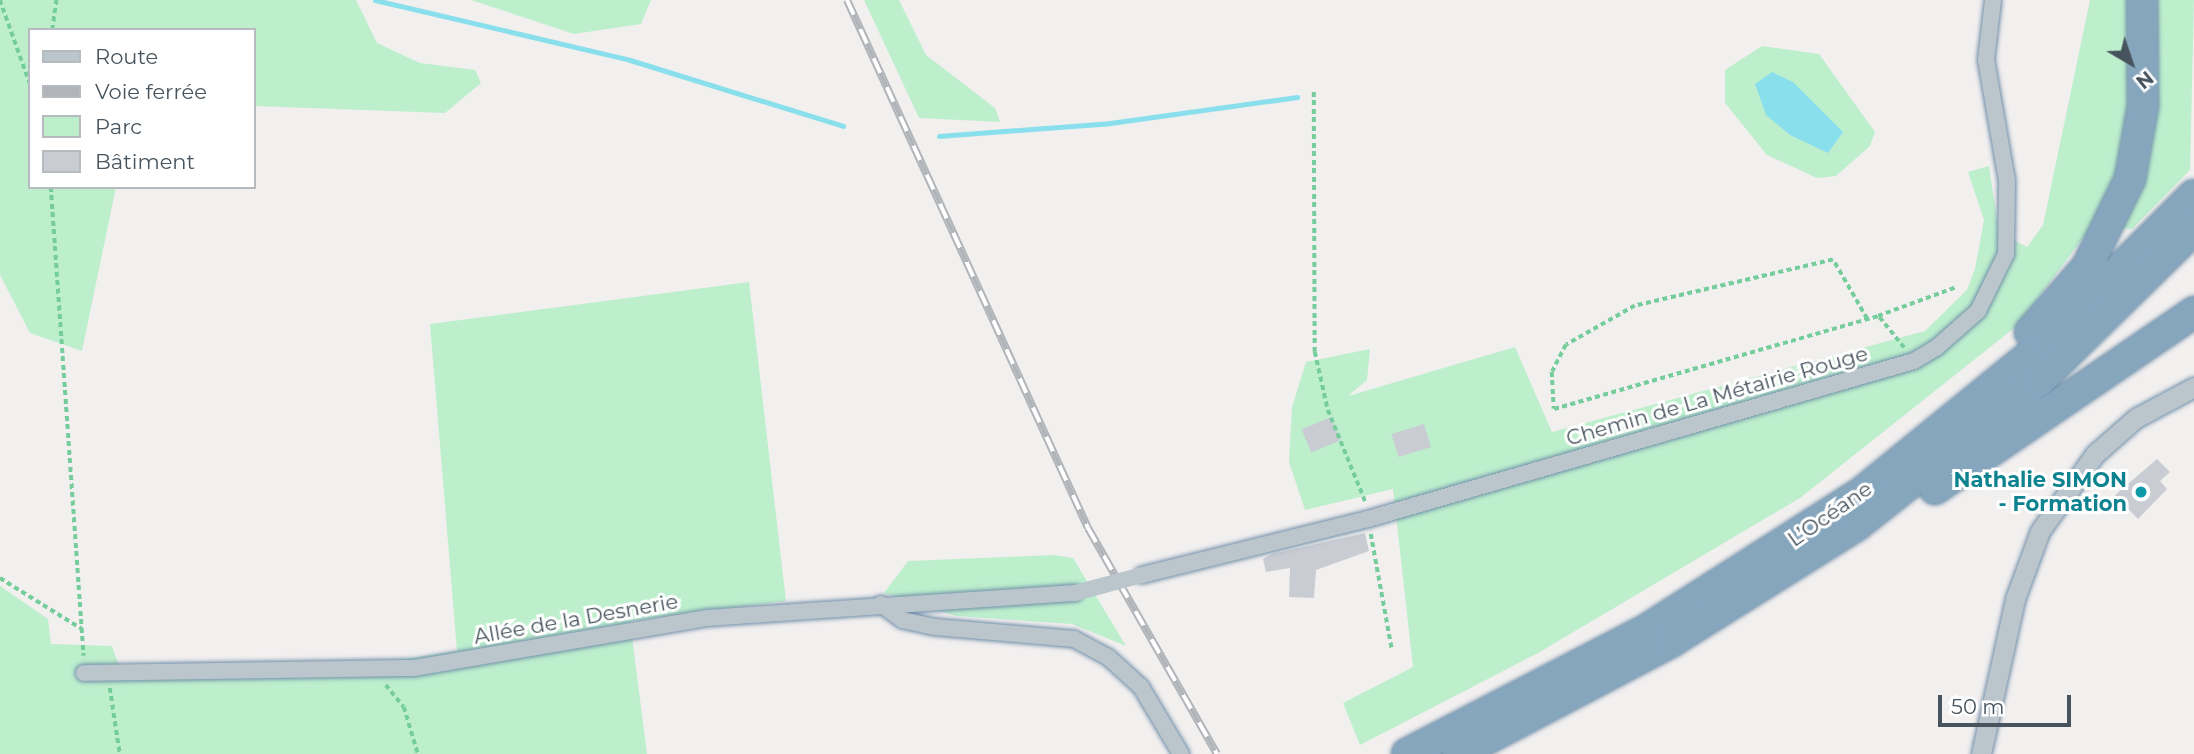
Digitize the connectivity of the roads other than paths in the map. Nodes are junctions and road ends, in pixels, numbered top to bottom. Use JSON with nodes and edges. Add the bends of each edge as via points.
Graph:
{"nodes":[{"id":1,"x":1993,"y":0,"type":"edge"},
{"id":2,"x":2142,"y":0,"type":"edge"},
{"id":3,"x":2194,"y":195,"type":"edge"},
{"id":4,"x":2194,"y":229,"type":"edge"},
{"id":5,"x":2194,"y":312,"type":"edge"},
{"id":6,"x":2194,"y":387,"type":"edge"},
{"id":7,"x":1915,"y":453,"type":"junction"},
{"id":8,"x":1802,"y":562,"type":"junction"},
{"id":9,"x":1075,"y":593,"type":"joint"},
{"id":10,"x":881,"y":604,"type":"junction"},
{"id":11,"x":85,"y":673,"type":"road end"},
{"id":12,"x":1181,"y":754,"type":"edge"},
{"id":13,"x":1407,"y":754,"type":"edge"},
{"id":14,"x":1458,"y":754,"type":"edge"},
{"id":15,"x":1981,"y":754,"type":"edge"}],
"edges":[{"from":1,"to":9,"type":"street","name":"Chemin de La Métairie Rouge","bridge":true,"via":[[1986,60],[2007,181],[2006,254],[1978,311],[1914,361],[1368,519]]},
{"from":2,"to":7,"type":"highway","via":[[2139,144],[2106,237],[2058,303],[1936,417]]},
{"from":3,"to":7,"type":"highway","name":"L’Océane","via":[[2048,341]]},
{"from":4,"to":8,"type":"highway","name":"L’Océane","via":[[1982,429]]},
{"from":5,"to":8,"type":"highway","via":[[1841,553]]},
{"from":6,"to":15,"type":"street","via":[[2136,418],[2095,454],[2040,531],[2015,599]]},
{"from":7,"to":13,"type":"highway","name":"L’Océane","via":[[1699,599]]},
{"from":8,"to":14,"type":"highway","name":"L’Océane","via":[[1639,660]]},
{"from":9,"to":10,"type":"street","name":"Allée de la Desnerie"},
{"from":10,"to":11,"type":"street","name":"Allée de la Desnerie","via":[[707,618],[414,668]]},
{"from":10,"to":12,"type":"street","via":[[902,620],[1011,629],[1085,645],[1141,687]]}]}
